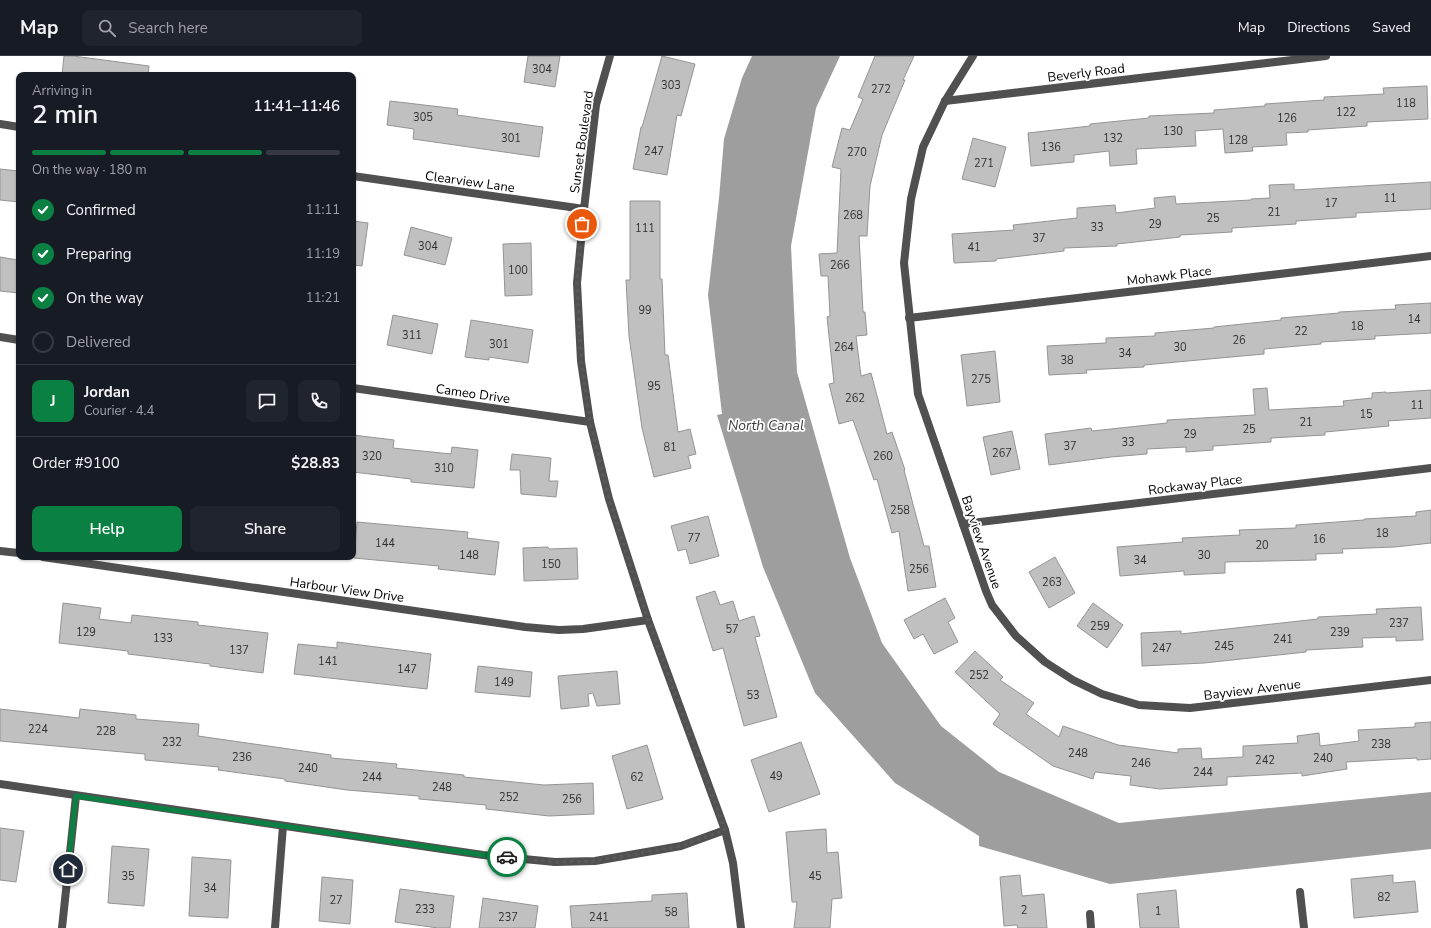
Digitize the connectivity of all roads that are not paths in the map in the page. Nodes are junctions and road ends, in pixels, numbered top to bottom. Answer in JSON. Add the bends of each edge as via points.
{"nodes":[{"id":1,"x":610,"y":56,"type":"edge"},
{"id":2,"x":973,"y":56,"type":"edge"},
{"id":3,"x":1326,"y":56,"type":"edge"},
{"id":4,"x":944,"y":101,"type":"junction"},
{"id":5,"x":0,"y":124,"type":"edge"},
{"id":6,"x":16,"y":127,"type":"edge"},
{"id":7,"x":356,"y":176,"type":"edge"},
{"id":8,"x":584,"y":209,"type":"junction"},
{"id":9,"x":1431,"y":256,"type":"edge"},
{"id":10,"x":909,"y":318,"type":"junction"},
{"id":11,"x":0,"y":337,"type":"edge"},
{"id":12,"x":16,"y":340,"type":"edge"},
{"id":13,"x":356,"y":388,"type":"edge"},
{"id":14,"x":590,"y":422,"type":"junction"},
{"id":15,"x":1431,"y":468,"type":"edge"},
{"id":16,"x":963,"y":524,"type":"junction"},
{"id":17,"x":0,"y":551,"type":"edge"},
{"id":18,"x":16,"y":553,"type":"edge"},
{"id":19,"x":64,"y":560,"type":"edge"},
{"id":20,"x":648,"y":620,"type":"junction"},
{"id":21,"x":1431,"y":680,"type":"edge"},
{"id":22,"x":0,"y":784,"type":"edge"},
{"id":23,"x":76,"y":796,"type":"junction"},
{"id":24,"x":283,"y":826,"type":"junction"},
{"id":25,"x":725,"y":830,"type":"junction"},
{"id":26,"x":1300,"y":892,"type":"dead end"},
{"id":27,"x":1090,"y":914,"type":"dead end"},
{"id":28,"x":62,"y":928,"type":"edge"},
{"id":29,"x":275,"y":928,"type":"edge"},
{"id":30,"x":741,"y":928,"type":"edge"},
{"id":31,"x":1091,"y":928,"type":"edge"},
{"id":32,"x":1304,"y":928,"type":"edge"}],
"edges":[{"from":1,"to":8,"type":"street","name":"Sunset Boulevard","via":[[596,105]]},
{"from":2,"to":4,"type":"street","name":"Bayview Avenue"},
{"from":3,"to":4,"type":"street","name":"Beverly Road"},
{"from":4,"to":10,"type":"street","name":"Bayview Avenue","via":[[923,148],[911,199],[904,263]]},
{"from":5,"to":6,"type":"street"},
{"from":7,"to":8,"type":"street","name":"Clearview Lane"},
{"from":8,"to":14,"type":"street","name":"Sunset Boulevard","via":[[577,283],[581,360]]},
{"from":9,"to":10,"type":"street","name":"Mohawk Place"},
{"from":10,"to":16,"type":"street","name":"Bayview Avenue","via":[[918,394]]},
{"from":11,"to":12,"type":"street"},
{"from":13,"to":14,"type":"street","name":"Cameo Drive"},
{"from":14,"to":20,"type":"street","name":"Sunset Boulevard","via":[[609,499]]},
{"from":15,"to":16,"type":"street","name":"Rockaway Place"},
{"from":16,"to":21,"type":"street","name":"Bayview Avenue","via":[[992,605],[1016,636],[1045,662],[1102,694],[1139,705],[1190,708]]},
{"from":17,"to":18,"type":"street"},
{"from":19,"to":20,"type":"street","name":"Harbour View Drive","via":[[525,627],[582,629]]},
{"from":20,"to":25,"type":"street","name":"Sunset Boulevard"},
{"from":22,"to":23,"type":"street"},
{"from":23,"to":24,"type":"street"},
{"from":23,"to":28,"type":"street"},
{"from":24,"to":25,"type":"street","via":[[484,855],[554,862],[595,861],[681,846]]},
{"from":24,"to":29,"type":"street"},
{"from":25,"to":30,"type":"street","name":"Sunset Boulevard","via":[[733,863]]},
{"from":26,"to":32,"type":"street"},
{"from":27,"to":31,"type":"street"}]}
